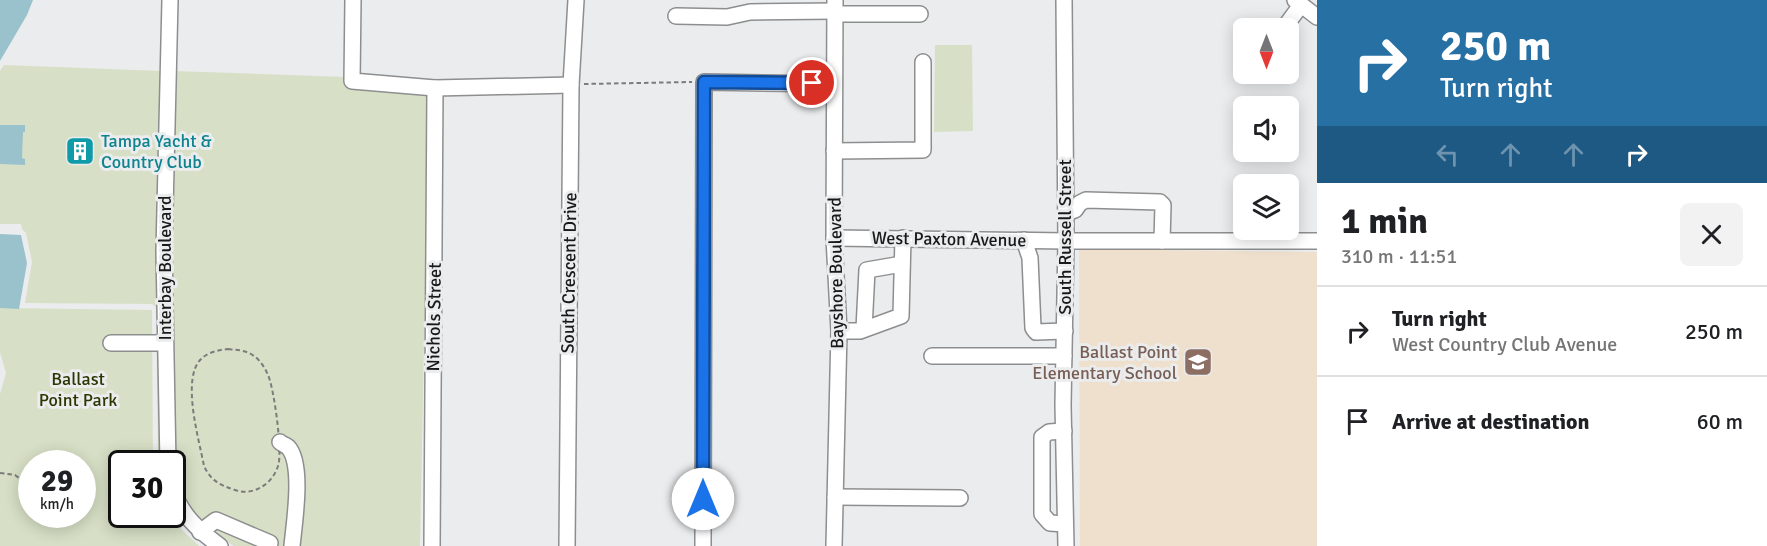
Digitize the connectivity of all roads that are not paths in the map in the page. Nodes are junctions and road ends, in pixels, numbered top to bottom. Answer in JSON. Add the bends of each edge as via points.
{"nodes":[{"id":1,"x":170,"y":0,"type":"edge"},
{"id":2,"x":353,"y":0,"type":"edge"},
{"id":3,"x":576,"y":0,"type":"edge"},
{"id":4,"x":1064,"y":0,"type":"edge"},
{"id":5,"x":1298,"y":2,"type":"edge"},
{"id":6,"x":835,"y":8,"type":"edge"},
{"id":7,"x":920,"y":14,"type":"dead end"},
{"id":8,"x":676,"y":16,"type":"dead end"},
{"id":9,"x":1317,"y":17,"type":"edge"},
{"id":10,"x":1289,"y":18,"type":"edge"},
{"id":11,"x":923,"y":62,"type":"dead end"},
{"id":12,"x":834,"y":84,"type":"junction"},
{"id":13,"x":571,"y":85,"type":"junction"},
{"id":14,"x":435,"y":88,"type":"junction"},
{"id":15,"x":834,"y":151,"type":"junction"},
{"id":16,"x":1066,"y":213,"type":"junction"},
{"id":17,"x":834,"y":238,"type":"junction"},
{"id":18,"x":903,"y":238,"type":"junction"},
{"id":19,"x":1024,"y":240,"type":"junction"},
{"id":20,"x":1066,"y":241,"type":"junction"},
{"id":21,"x":1162,"y":241,"type":"junction"},
{"id":22,"x":1317,"y":241,"type":"edge"},
{"id":23,"x":902,"y":264,"type":"junction"},
{"id":24,"x":864,"y":329,"type":"junction"},
{"id":25,"x":839,"y":331,"type":"junction"},
{"id":26,"x":1065,"y":332,"type":"junction"},
{"id":27,"x":111,"y":343,"type":"dead end"},
{"id":28,"x":165,"y":343,"type":"junction"},
{"id":29,"x":932,"y":356,"type":"dead end"},
{"id":30,"x":1064,"y":356,"type":"junction"},
{"id":31,"x":1064,"y":431,"type":"junction"},
{"id":32,"x":280,"y":442,"type":"road end"},
{"id":33,"x":168,"y":450,"type":"edge"},
{"id":34,"x":835,"y":497,"type":"junction"},
{"id":35,"x":960,"y":498,"type":"dead end"},
{"id":36,"x":186,"y":516,"type":"edge"},
{"id":37,"x":1065,"y":524,"type":"junction"},
{"id":38,"x":200,"y":532,"type":"junction"},
{"id":39,"x":220,"y":546,"type":"edge"},
{"id":40,"x":268,"y":546,"type":"edge"},
{"id":41,"x":292,"y":546,"type":"edge"},
{"id":42,"x":432,"y":546,"type":"edge"},
{"id":43,"x":567,"y":546,"type":"edge"},
{"id":44,"x":703,"y":546,"type":"edge"},
{"id":45,"x":834,"y":546,"type":"edge"},
{"id":46,"x":1066,"y":546,"type":"edge"}],
"edges":[{"from":1,"to":28,"type":"street","name":"Interbay Boulevard"},
{"from":2,"to":14,"type":"street","via":[[352,81]]},
{"from":3,"to":13,"type":"street","name":"South Crescent Drive"},
{"from":4,"to":16,"type":"street","name":"South Russell Street"},
{"from":5,"to":9,"type":"street"},
{"from":5,"to":10,"type":"street"},
{"from":6,"to":7,"type":"street"},
{"from":6,"to":8,"type":"street"},
{"from":6,"to":12,"type":"street","name":"Bayshore Boulevard"},
{"from":11,"to":15,"type":"street","via":[[923,150]]},
{"from":12,"to":15,"type":"street","name":"Bayshore Boulevard"},
{"from":12,"to":44,"type":"street","via":[[704,82]]},
{"from":13,"to":14,"type":"street"},
{"from":13,"to":43,"type":"street","name":"South Crescent Drive"},
{"from":14,"to":42,"type":"street","name":"Nichols Street"},
{"from":15,"to":17,"type":"street","name":"Bayshore Boulevard"},
{"from":16,"to":20,"type":"street","name":"South Russell Street"},
{"from":16,"to":21,"type":"street","via":[[1086,200],[1160,201]]},
{"from":17,"to":18,"type":"street","name":"West Paxton Avenue"},
{"from":17,"to":25,"type":"street","name":"Bayshore Boulevard"},
{"from":18,"to":19,"type":"street","name":"West Paxton Avenue"},
{"from":18,"to":23,"type":"street"},
{"from":19,"to":20,"type":"street","name":"West Paxton Avenue"},
{"from":19,"to":26,"type":"street","via":[[1030,258],[1032,328],[1035,332]]},
{"from":20,"to":21,"type":"street","name":"West Paxton Avenue"},
{"from":20,"to":26,"type":"street","name":"South Russell Street"},
{"from":21,"to":22,"type":"street","name":"West Paxton Avenue"},
{"from":23,"to":24,"type":"street","via":[[901,316]]},
{"from":23,"to":24,"type":"street","via":[[867,270]]},
{"from":24,"to":25,"type":"street"},
{"from":25,"to":34,"type":"street","name":"Bayshore Boulevard"},
{"from":26,"to":30,"type":"street","name":"South Russell Street"},
{"from":27,"to":28,"type":"street"},
{"from":28,"to":33,"type":"street","name":"Interbay Boulevard"},
{"from":29,"to":30,"type":"street"},
{"from":30,"to":31,"type":"street","name":"South Russell Street"},
{"from":31,"to":37,"type":"street","name":"South Russell Street"},
{"from":31,"to":37,"type":"street","via":[[1048,432],[1041,437],[1042,514],[1050,523]]},
{"from":32,"to":41,"type":"street","via":[[292,454],[296,472]]},
{"from":34,"to":35,"type":"street"},
{"from":34,"to":45,"type":"street","name":"Bayshore Boulevard"},
{"from":36,"to":38,"type":"street"},
{"from":37,"to":46,"type":"street","name":"South Russell Street"},
{"from":38,"to":39,"type":"street"},
{"from":38,"to":40,"type":"street","via":[[216,520],[270,543]]}]}
